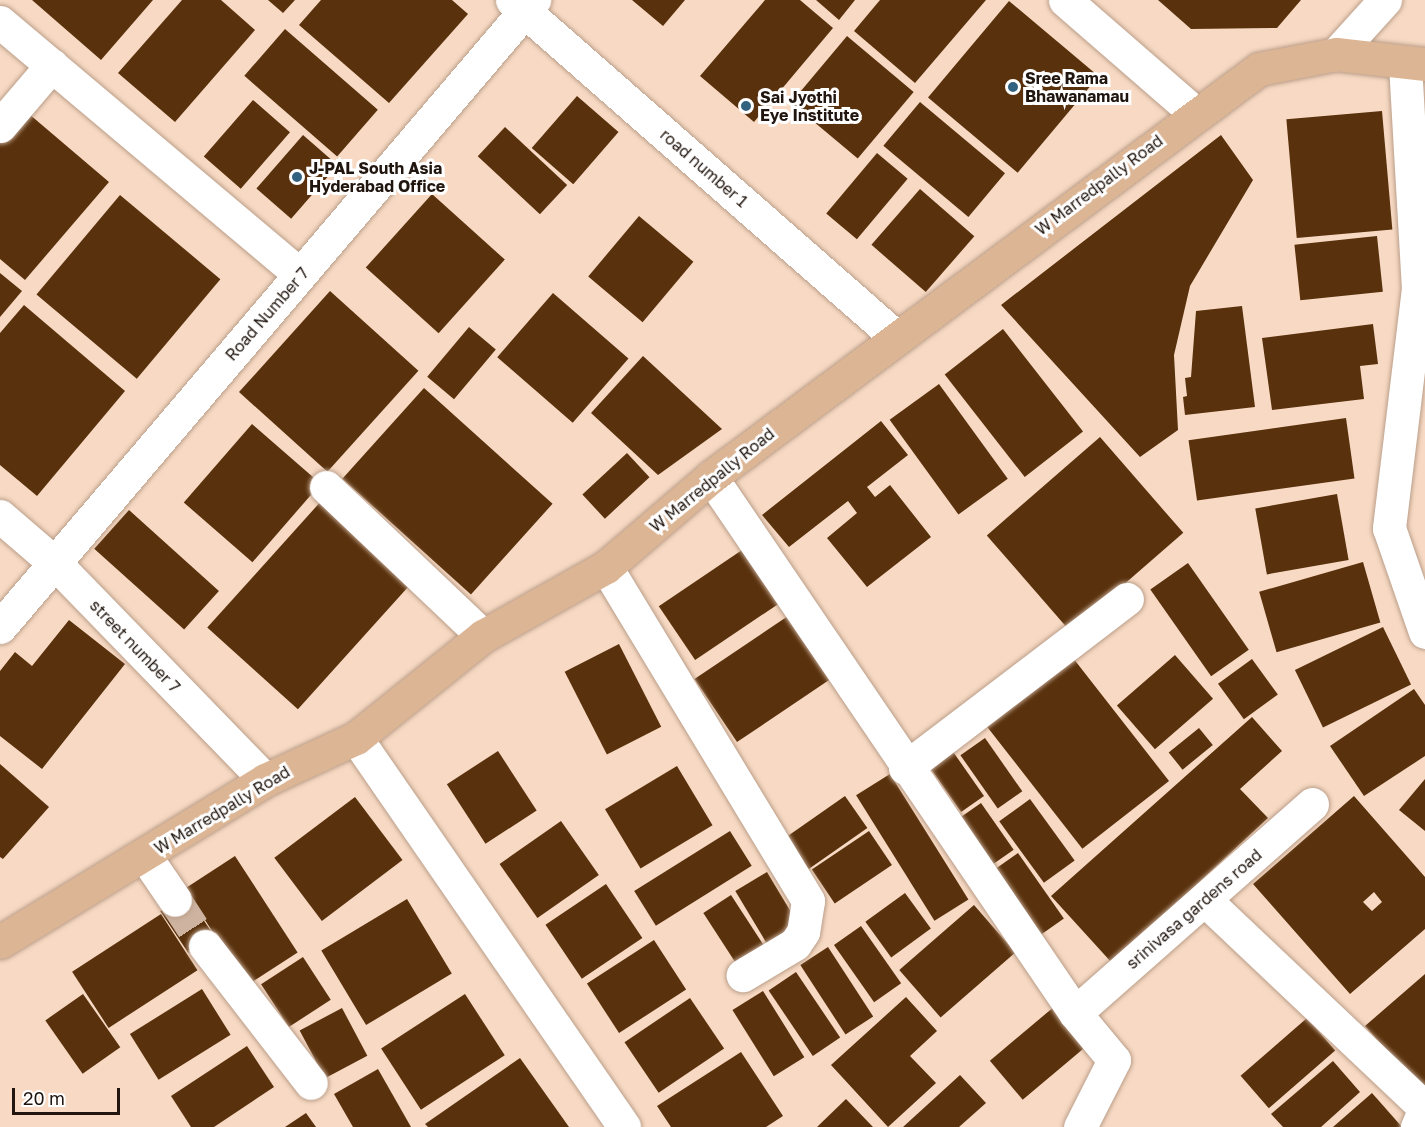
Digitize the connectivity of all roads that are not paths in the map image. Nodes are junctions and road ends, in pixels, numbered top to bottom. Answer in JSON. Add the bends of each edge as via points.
{"nodes":[{"id":1,"x":1065,"y":0,"type":"edge"},
{"id":2,"x":1385,"y":0,"type":"edge"},
{"id":3,"x":523,"y":4,"type":"edge"},
{"id":4,"x":0,"y":22,"type":"edge"},
{"id":5,"x":1336,"y":54,"type":"junction"},
{"id":6,"x":1415,"y":64,"type":"edge"},
{"id":7,"x":52,"y":66,"type":"junction"},
{"id":8,"x":1196,"y":114,"type":"junction"},
{"id":9,"x":0,"y":126,"type":"edge"},
{"id":10,"x":300,"y":275,"type":"junction"},
{"id":11,"x":896,"y":337,"type":"junction"},
{"id":12,"x":711,"y":477,"type":"junction"},
{"id":13,"x":326,"y":487,"type":"dead end"},
{"id":14,"x":0,"y":516,"type":"edge"},
{"id":15,"x":57,"y":565,"type":"junction"},
{"id":16,"x":606,"y":567,"type":"junction"},
{"id":17,"x":1128,"y":599,"type":"dead end"},
{"id":18,"x":0,"y":627,"type":"edge"},
{"id":19,"x":1425,"y":632,"type":"edge"},
{"id":20,"x":483,"y":636,"type":"junction"},
{"id":21,"x":356,"y":738,"type":"junction"},
{"id":22,"x":905,"y":768,"type":"junction"},
{"id":23,"x":266,"y":780,"type":"junction"},
{"id":24,"x":1312,"y":804,"type":"dead end"},
{"id":25,"x":145,"y":856,"type":"junction"},
{"id":26,"x":175,"y":900,"type":"tunnel mouth"},
{"id":27,"x":1205,"y":900,"type":"junction"},
{"id":28,"x":0,"y":942,"type":"edge"},
{"id":29,"x":205,"y":946,"type":"tunnel mouth"},
{"id":30,"x":743,"y":975,"type":"dead end"},
{"id":31,"x":1075,"y":1014,"type":"junction"},
{"id":32,"x":311,"y":1083,"type":"dead end"},
{"id":33,"x":624,"y":1127,"type":"edge"},
{"id":34,"x":1080,"y":1127,"type":"edge"},
{"id":35,"x":1417,"y":1127,"type":"edge"}],
"edges":[{"from":1,"to":8,"type":"street"},
{"from":2,"to":5,"type":"street"},
{"from":3,"to":10,"type":"street","name":"Road Number 7"},
{"from":3,"to":11,"type":"street","name":"road number 1"},
{"from":4,"to":7,"type":"street"},
{"from":5,"to":6,"type":"main road","name":"W Marredpally Road"},
{"from":5,"to":8,"type":"main road","name":"W Marredpally Road","via":[[1259,69]]},
{"from":6,"to":19,"type":"street","via":[[1418,288],[1389,528]]},
{"from":7,"to":9,"type":"street"},
{"from":7,"to":10,"type":"street"},
{"from":8,"to":11,"type":"main road","name":"W Marredpally Road"},
{"from":10,"to":15,"type":"street","name":"Road Number 7"},
{"from":11,"to":12,"type":"main road","name":"W Marredpally Road"},
{"from":12,"to":16,"type":"main road","name":"W Marredpally Road"},
{"from":12,"to":22,"type":"street"},
{"from":13,"to":20,"type":"street"},
{"from":14,"to":15,"type":"street","name":"street number 7"},
{"from":15,"to":18,"type":"street","name":"Road Number 7"},
{"from":15,"to":23,"type":"street","name":"street number 7"},
{"from":16,"to":20,"type":"main road","name":"W Marredpally Road"},
{"from":16,"to":30,"type":"street","via":[[808,901],[803,932],[795,944]]},
{"from":17,"to":22,"type":"street"},
{"from":20,"to":21,"type":"main road","name":"W Marredpally Road"},
{"from":21,"to":23,"type":"main road","name":"W Marredpally Road"},
{"from":21,"to":33,"type":"street"},
{"from":22,"to":31,"type":"street"},
{"from":23,"to":25,"type":"main road","name":"W Marredpally Road"},
{"from":24,"to":27,"type":"street","name":"srinivasa gardens road"},
{"from":25,"to":26,"type":"street"},
{"from":25,"to":28,"type":"main road","name":"W Marredpally Road"},
{"from":27,"to":31,"type":"street","name":"srinivasa gardens road"},
{"from":27,"to":35,"type":"street","via":[[1425,1108]]},
{"from":29,"to":32,"type":"street"},
{"from":31,"to":34,"type":"street","via":[[1114,1060]]}]}
